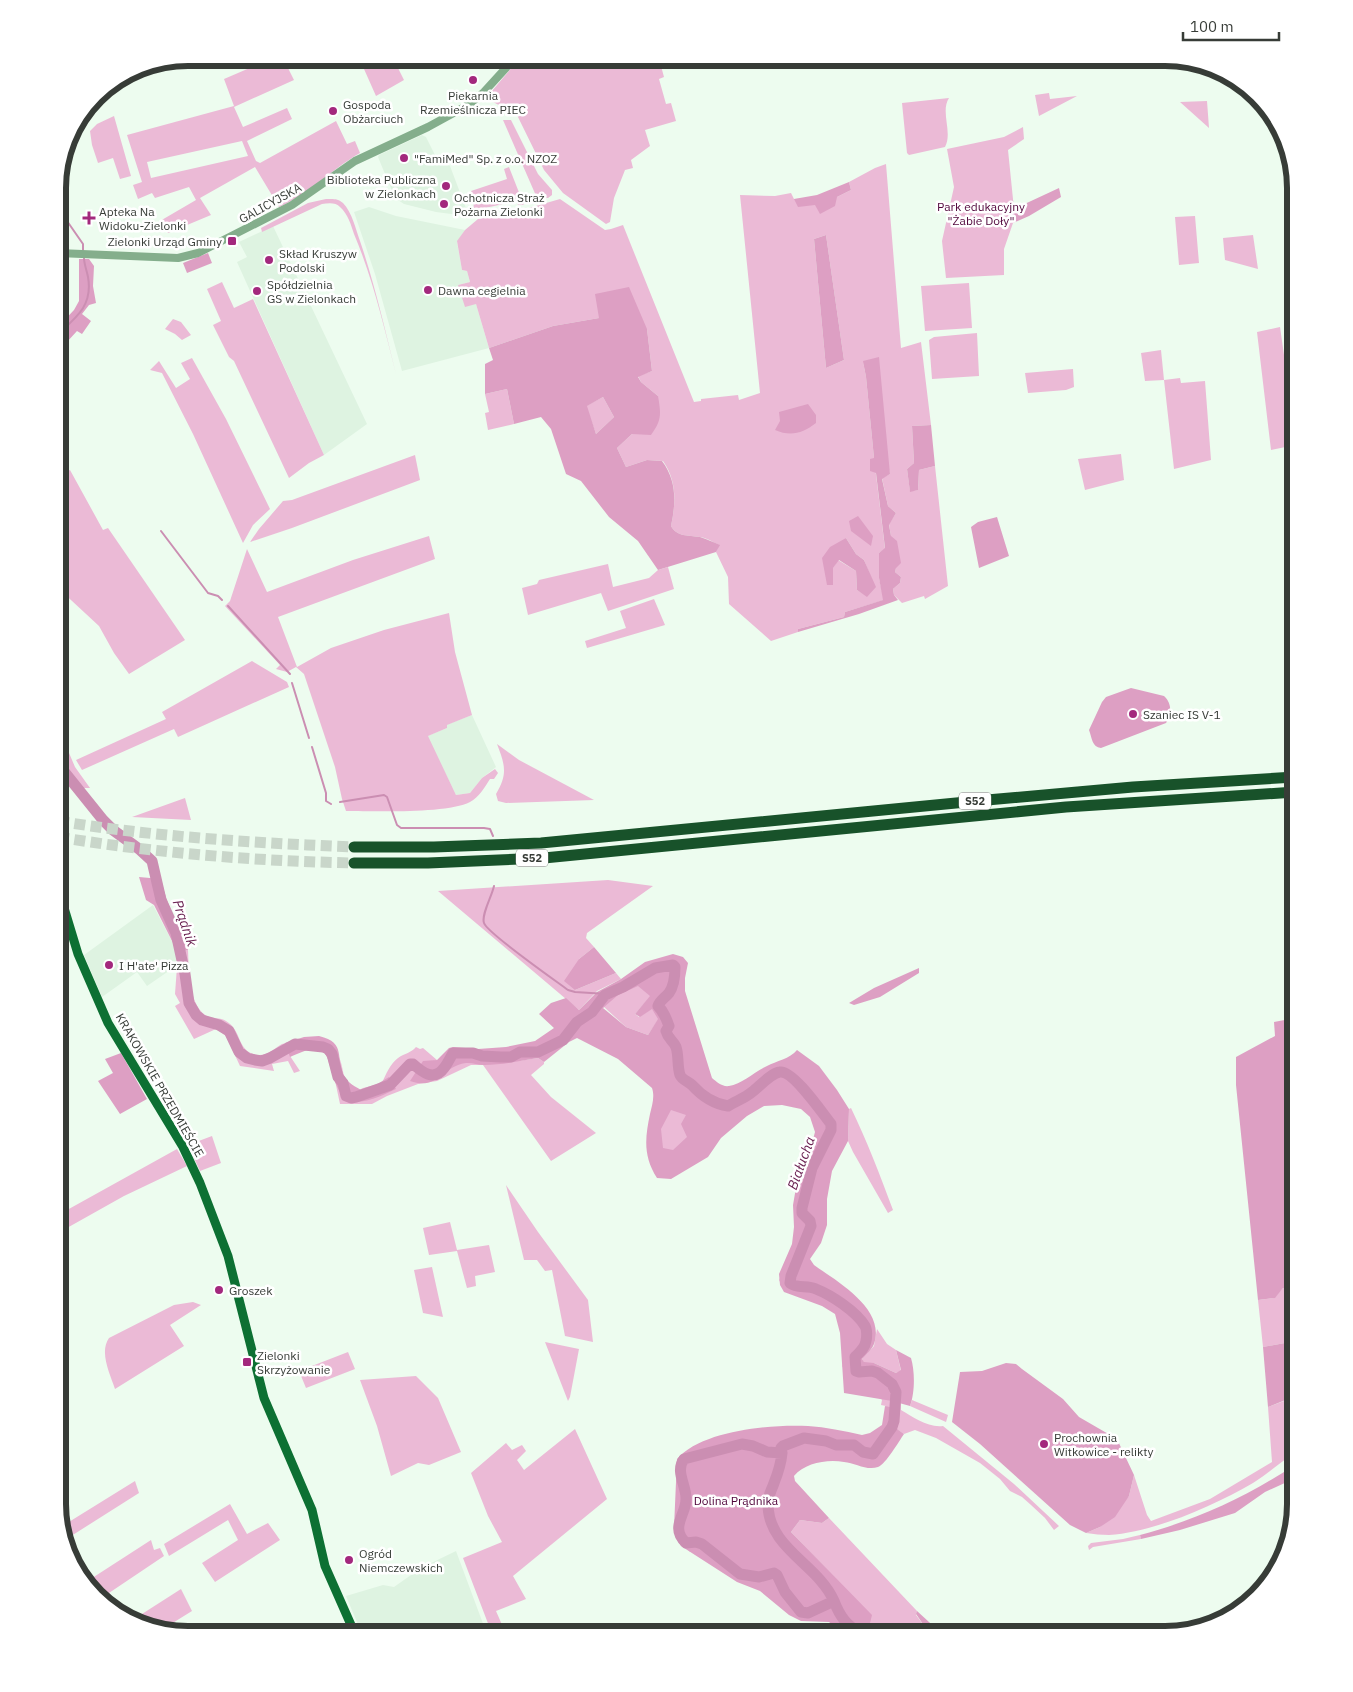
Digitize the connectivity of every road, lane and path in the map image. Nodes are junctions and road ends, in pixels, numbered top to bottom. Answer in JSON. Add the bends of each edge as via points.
{"nodes":[{"id":1,"x":507,"y":67,"type":"edge"},
{"id":2,"x":67,"y":254,"type":"edge"},
{"id":3,"x":1287,"y":778,"type":"edge"},
{"id":4,"x":1287,"y":793,"type":"edge"},
{"id":5,"x":354,"y":847,"type":"tunnel mouth"},
{"id":6,"x":354,"y":863,"type":"tunnel mouth"},
{"id":7,"x":66,"y":916,"type":"edge"},
{"id":8,"x":351,"y":1626,"type":"edge"}],
"edges":[{"from":1,"to":2,"type":"street","name":"GALICYJSKA","via":[[470,104],[365,156],[292,205],[198,253],[178,258]]},
{"from":3,"to":5,"type":"highway","number":"S52","via":[[1133,787],[541,843]]},
{"from":4,"to":6,"type":"highway","number":"S52","via":[[1066,807],[544,858]]},
{"from":7,"to":8,"type":"main road","name":"KRAKOWSKIE PRZEDMIEŚCIE","via":[[78,954],[108,1023],[183,1148],[203,1192],[228,1256],[264,1398],[312,1510],[325,1566]]}]}
